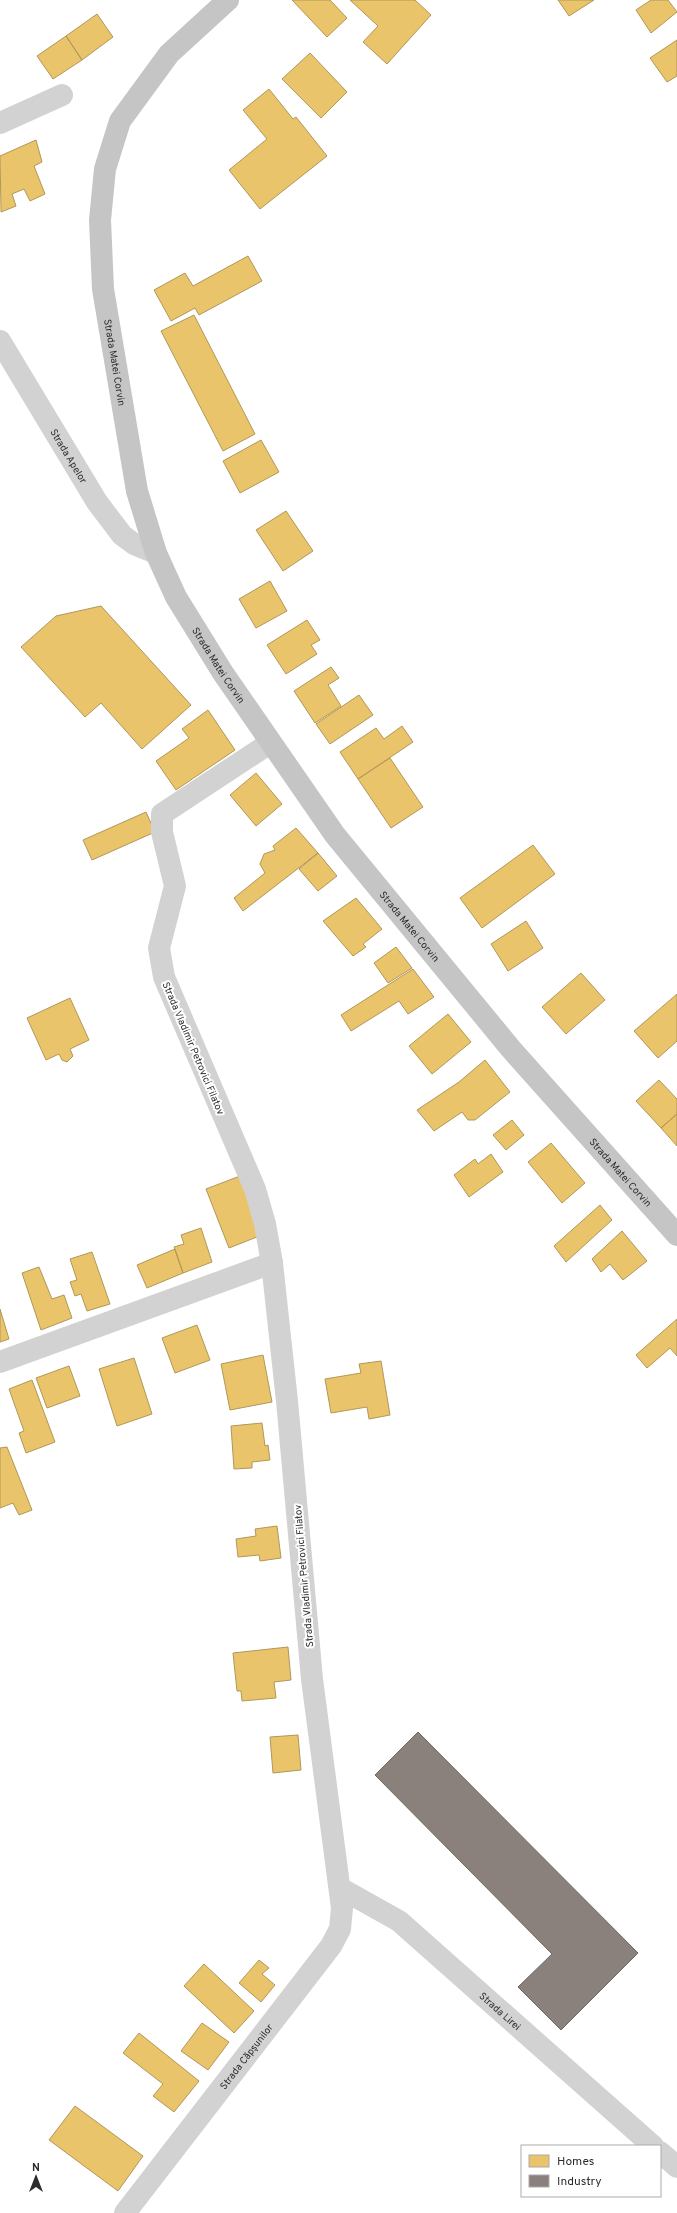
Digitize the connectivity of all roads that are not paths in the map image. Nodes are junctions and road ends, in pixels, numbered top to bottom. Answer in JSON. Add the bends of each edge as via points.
{"nodes":[{"id":1,"x":228,"y":0,"type":"edge"},
{"id":2,"x":62,"y":95,"type":"dead end"},
{"id":3,"x":0,"y":123,"type":"edge"},
{"id":4,"x":0,"y":341,"type":"edge"},
{"id":5,"x":156,"y":553,"type":"junction"},
{"id":6,"x":270,"y":743,"type":"junction"},
{"id":7,"x":677,"y":1235,"type":"edge"},
{"id":8,"x":272,"y":1263,"type":"junction"},
{"id":9,"x":0,"y":1362,"type":"edge"},
{"id":10,"x":340,"y":1888,"type":"junction"},
{"id":11,"x":652,"y":2145,"type":"edge"},
{"id":12,"x":661,"y":2153,"type":"edge"},
{"id":13,"x":677,"y":2168,"type":"edge"},
{"id":14,"x":124,"y":2213,"type":"edge"}],
"edges":[{"from":1,"to":5,"type":"main road","name":"Strada Matei Corvin","via":[[169,54],[120,121],[105,169],[100,220],[103,289],[137,491]]},
{"from":2,"to":3,"type":"street"},
{"from":4,"to":5,"type":"street","name":"Strada Apelor","via":[[97,502],[122,535],[134,544]]},
{"from":5,"to":6,"type":"main road","name":"Strada Matei Corvin","via":[[176,596]]},
{"from":6,"to":7,"type":"main road","name":"Strada Matei Corvin","via":[[336,835],[511,1049]]},
{"from":6,"to":8,"type":"street","name":"Strada Vladimir Petrovici Filatov","via":[[162,814],[162,832],[175,886],[159,948],[164,977],[255,1189]]},
{"from":8,"to":9,"type":"street"},
{"from":8,"to":10,"type":"street","name":"Strada Vladimir Petrovici Filatov","via":[[312,1680]]},
{"from":10,"to":11,"type":"street","name":"Strada Lirei","via":[[399,1921]]},
{"from":10,"to":14,"type":"street","name":"Strada Căpșunilor","via":[[340,1929],[331,1946]]},
{"from":12,"to":13,"type":"street"}]}
